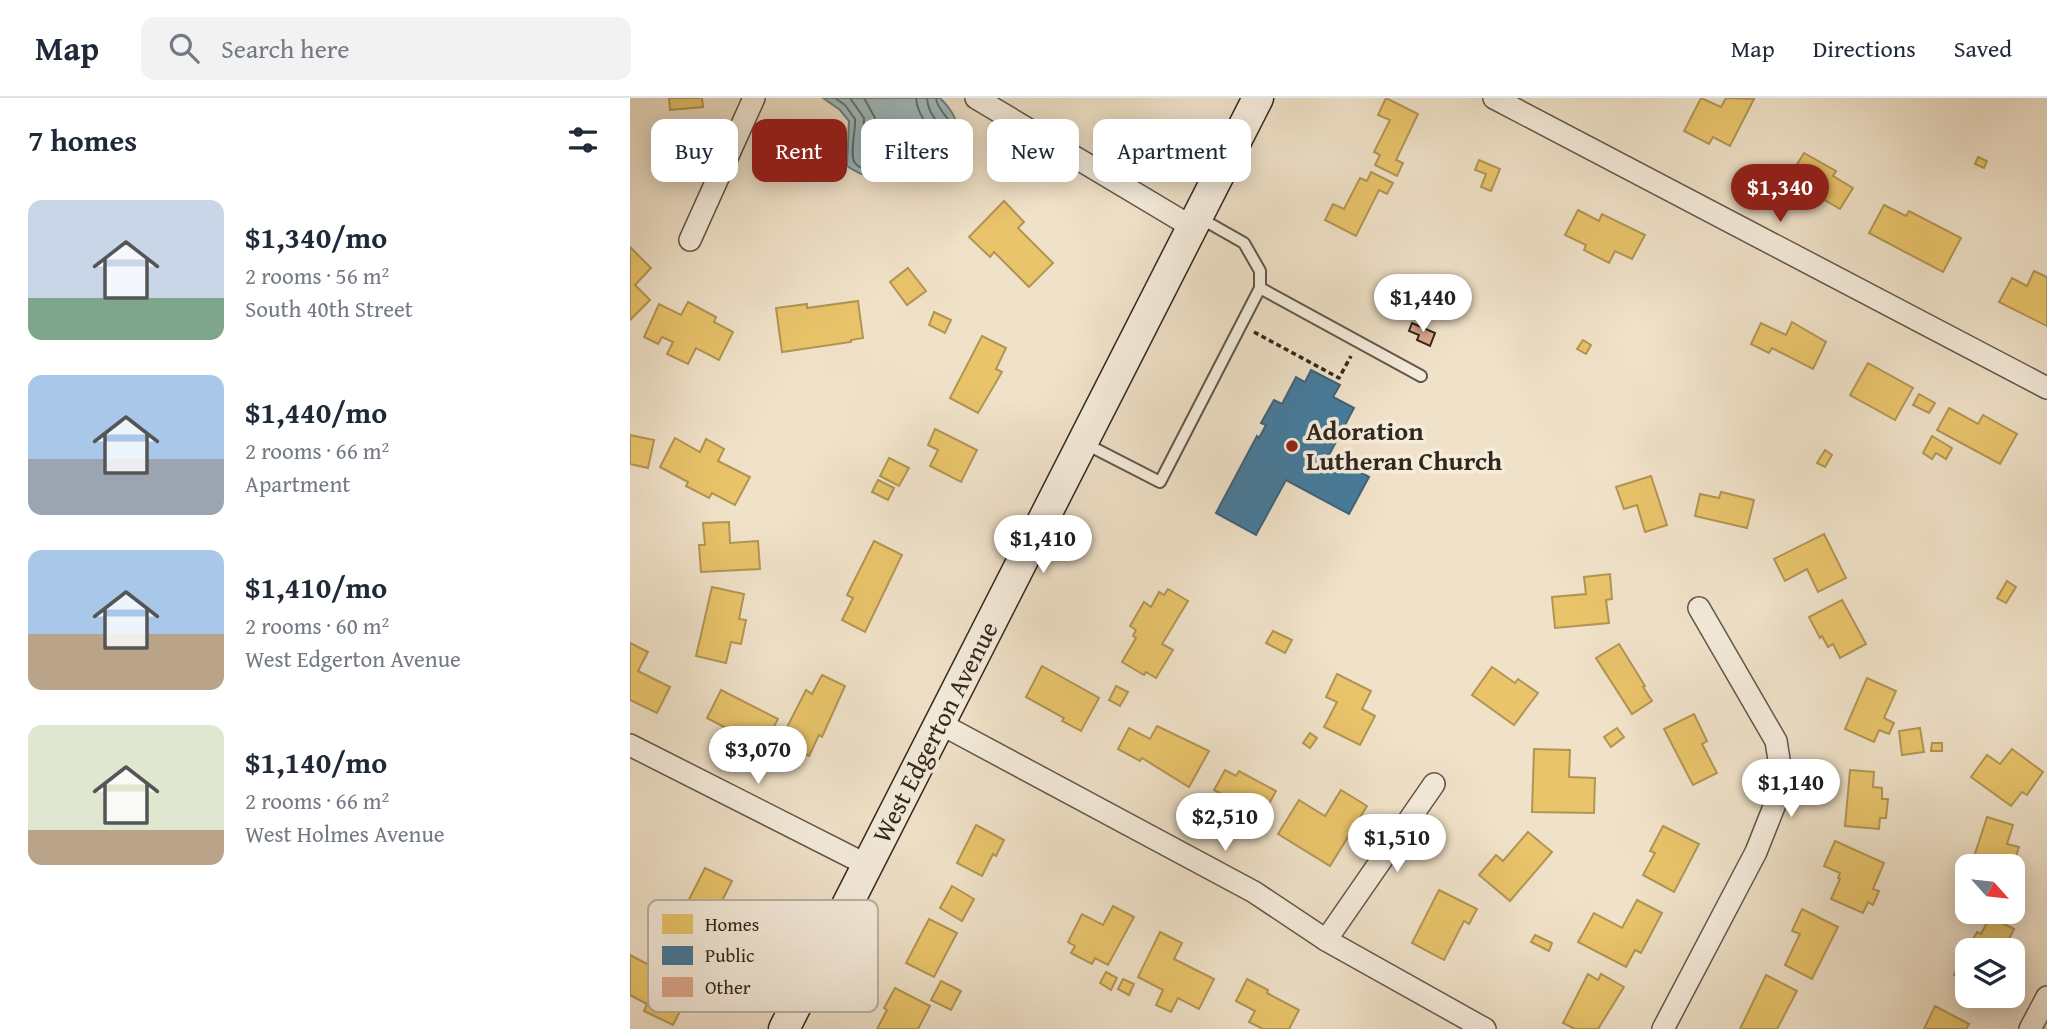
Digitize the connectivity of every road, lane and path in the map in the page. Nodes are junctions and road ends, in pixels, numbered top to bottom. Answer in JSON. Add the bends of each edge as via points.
{"nodes":[{"id":1,"x":754,"y":98,"type":"edge"},
{"id":2,"x":976,"y":98,"type":"edge"},
{"id":3,"x":1258,"y":98,"type":"edge"},
{"id":4,"x":1494,"y":98,"type":"edge"},
{"id":5,"x":1195,"y":222,"type":"junction"},
{"id":6,"x":690,"y":240,"type":"dead end"},
{"id":7,"x":1260,"y":288,"type":"junction"},
{"id":8,"x":1241,"y":326,"type":"junction"},
{"id":9,"x":1359,"y":342,"type":"junction"},
{"id":10,"x":1421,"y":376,"type":"dead end"},
{"id":11,"x":2047,"y":388,"type":"edge"},
{"id":12,"x":1082,"y":443,"type":"junction"},
{"id":13,"x":1699,"y":608,"type":"dead end"},
{"id":14,"x":939,"y":723,"type":"junction"},
{"id":15,"x":630,"y":745,"type":"edge"},
{"id":16,"x":1434,"y":784,"type":"dead end"},
{"id":17,"x":867,"y":865,"type":"junction"},
{"id":18,"x":849,"y":900,"type":"edge"},
{"id":19,"x":1326,"y":940,"type":"junction"},
{"id":20,"x":2047,"y":997,"type":"edge"},
{"id":21,"x":792,"y":1012,"type":"edge"},
{"id":22,"x":783,"y":1029,"type":"edge"},
{"id":23,"x":1485,"y":1029,"type":"edge"},
{"id":24,"x":1663,"y":1029,"type":"edge"},
{"id":25,"x":2030,"y":1029,"type":"edge"}],
"edges":[{"from":1,"to":6,"type":"street"},
{"from":2,"to":5,"type":"street"},
{"from":3,"to":5,"type":"street","name":"West Edgerton Avenue"},
{"from":4,"to":11,"type":"street"},
{"from":5,"to":7,"type":"lane","via":[[1244,243],[1260,271]]},
{"from":5,"to":12,"type":"street","name":"West Edgerton Avenue"},
{"from":7,"to":8,"type":"lane"},
{"from":7,"to":9,"type":"lane"},
{"from":8,"to":9,"type":"path","via":[[1339,378]]},
{"from":8,"to":12,"type":"lane","via":[[1160,482]]},
{"from":9,"to":10,"type":"lane"},
{"from":12,"to":14,"type":"street","name":"West Edgerton Avenue"},
{"from":13,"to":24,"type":"street","via":[[1776,741],[1783,784],[1756,852]]},
{"from":14,"to":17,"type":"street","name":"West Edgerton Avenue"},
{"from":14,"to":19,"type":"street","via":[[1254,892]]},
{"from":15,"to":17,"type":"street"},
{"from":16,"to":19,"type":"street"},
{"from":17,"to":18,"type":"street","name":"West Edgerton Avenue"},
{"from":19,"to":23,"type":"street"},
{"from":20,"to":25,"type":"street"},
{"from":21,"to":22,"type":"street","name":"West Edgerton Avenue"}]}
